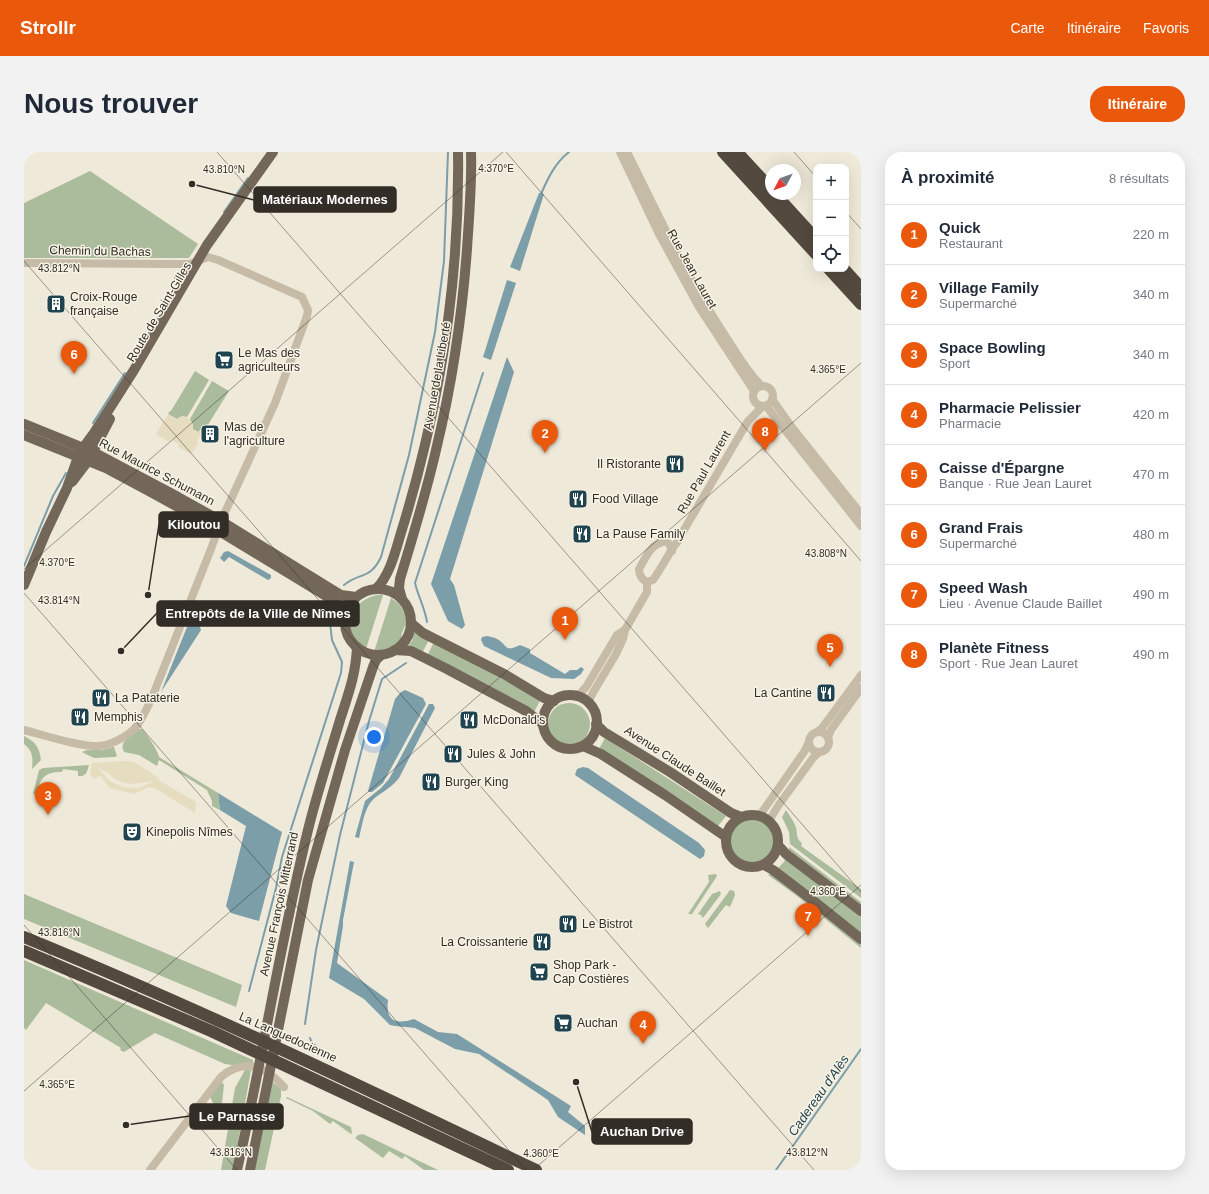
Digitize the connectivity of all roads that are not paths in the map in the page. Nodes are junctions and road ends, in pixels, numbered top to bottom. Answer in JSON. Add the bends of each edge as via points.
{"nodes":[{"id":1,"x":273,"y":152,"type":"edge"},
{"id":2,"x":279,"y":152,"type":"edge"},
{"id":3,"x":458,"y":152,"type":"edge"},
{"id":4,"x":471,"y":152,"type":"edge"},
{"id":5,"x":620,"y":152,"type":"edge"},
{"id":6,"x":627,"y":152,"type":"edge"},
{"id":7,"x":723,"y":152,"type":"edge"},
{"id":8,"x":737,"y":152,"type":"edge"},
{"id":9,"x":765,"y":182,"type":"edge"},
{"id":10,"x":780,"y":200,"type":"edge"},
{"id":11,"x":813,"y":236,"type":"edge"},
{"id":12,"x":813,"y":251,"type":"edge"},
{"id":13,"x":203,"y":258,"type":"junction"},
{"id":14,"x":24,"y":263,"type":"edge"},
{"id":15,"x":176,"y":264,"type":"junction"},
{"id":16,"x":832,"y":272,"type":"edge"},
{"id":17,"x":847,"y":272,"type":"edge"},
{"id":18,"x":186,"y":281,"type":"junction"},
{"id":19,"x":861,"y":288,"type":"edge"},
{"id":20,"x":861,"y":304,"type":"edge"},
{"id":21,"x":762,"y":386,"type":"junction"},
{"id":22,"x":754,"y":391,"type":"junction"},
{"id":23,"x":772,"y":400,"type":"junction"},
{"id":24,"x":755,"y":401,"type":"junction"},
{"id":25,"x":764,"y":406,"type":"junction"},
{"id":26,"x":748,"y":421,"type":"junction"},
{"id":27,"x":24,"y":424,"type":"edge"},
{"id":28,"x":24,"y":435,"type":"edge"},
{"id":29,"x":80,"y":452,"type":"junction"},
{"id":30,"x":90,"y":456,"type":"junction"},
{"id":31,"x":67,"y":488,"type":"junction"},
{"id":32,"x":861,"y":514,"type":"edge"},
{"id":33,"x":219,"y":525,"type":"junction"},
{"id":34,"x":861,"y":526,"type":"edge"},
{"id":35,"x":681,"y":535,"type":"junction"},
{"id":36,"x":666,"y":541,"type":"junction"},
{"id":37,"x":672,"y":551,"type":"junction"},
{"id":38,"x":647,"y":582,"type":"junction"},
{"id":39,"x":24,"y":585,"type":"edge"},
{"id":40,"x":376,"y":589,"type":"junction"},
{"id":41,"x":356,"y":597,"type":"junction"},
{"id":42,"x":402,"y":599,"type":"junction"},
{"id":43,"x":345,"y":616,"type":"junction"},
{"id":44,"x":411,"y":624,"type":"junction"},
{"id":45,"x":625,"y":630,"type":"junction"},
{"id":46,"x":357,"y":647,"type":"junction"},
{"id":47,"x":395,"y":650,"type":"junction"},
{"id":48,"x":382,"y":655,"type":"junction"},
{"id":49,"x":861,"y":675,"type":"edge"},
{"id":50,"x":861,"y":688,"type":"edge"},
{"id":51,"x":577,"y":697,"type":"junction"},
{"id":52,"x":554,"y":701,"type":"junction"},
{"id":53,"x":589,"y":704,"type":"junction"},
{"id":54,"x":543,"y":724,"type":"junction"},
{"id":55,"x":596,"y":724,"type":"junction"},
{"id":56,"x":24,"y":730,"type":"edge"},
{"id":57,"x":817,"y":732,"type":"junction"},
{"id":58,"x":828,"y":737,"type":"junction"},
{"id":59,"x":809,"y":742,"type":"junction"},
{"id":60,"x":582,"y":746,"type":"junction"},
{"id":61,"x":819,"y":752,"type":"junction"},
{"id":62,"x":760,"y":816,"type":"junction"},
{"id":63,"x":742,"y":817,"type":"junction"},
{"id":64,"x":770,"y":821,"type":"junction"},
{"id":65,"x":726,"y":837,"type":"junction"},
{"id":66,"x":778,"y":845,"type":"junction"},
{"id":67,"x":764,"y":865,"type":"junction"},
{"id":68,"x":861,"y":911,"type":"edge"},
{"id":69,"x":24,"y":937,"type":"edge"},
{"id":70,"x":861,"y":939,"type":"edge"},
{"id":71,"x":24,"y":951,"type":"edge"},
{"id":72,"x":284,"y":1087,"type":"dead end"},
{"id":73,"x":150,"y":1170,"type":"edge"},
{"id":74,"x":237,"y":1170,"type":"edge"},
{"id":75,"x":250,"y":1170,"type":"edge"},
{"id":76,"x":508,"y":1170,"type":"edge"},
{"id":77,"x":536,"y":1170,"type":"edge"}],
"edges":[{"from":1,"to":13,"type":"main road","name":"Route de Saint-Gilles","via":[[225,219]]},
{"from":2,"to":13,"type":"main road","name":"Route de Saint-Gilles"},
{"from":3,"to":40,"type":"main road","name":"Avenue de la Liberté","via":[[453,270],[436,392],[411,500],[390,566]]},
{"from":4,"to":42,"type":"main road","name":"Avenue de la Liberté","via":[[464,295],[457,341],[437,450],[400,579]]},
{"from":5,"to":22,"type":"street","name":"Rue Jean Lauret","via":[[659,234],[699,307]]},
{"from":6,"to":21,"type":"street","name":"Rue Jean Lauret","via":[[675,252],[738,355]]},
{"from":7,"to":12,"type":"highway"},
{"from":8,"to":9,"type":"highway"},
{"from":10,"to":11,"type":"highway"},
{"from":13,"to":15,"type":"street","name":"Chemin du Bachas","via":[[190,264]]},
{"from":13,"to":18,"type":"main road","name":"Route de Saint-Gilles"},
{"from":13,"to":30,"type":"main road","name":"Route de Saint-Gilles"},
{"from":13,"to":33,"type":"street","via":[[218,260],[302,297],[308,310],[275,403]]},
{"from":14,"to":15,"type":"street","name":"Chemin du Bachas"},
{"from":15,"to":18,"type":"street","via":[[184,270]]},
{"from":16,"to":20,"type":"highway"},
{"from":17,"to":19,"type":"highway"},
{"from":18,"to":29,"type":"main road","name":"Route de Saint-Gilles","via":[[124,386]]},
{"from":21,"to":22,"type":"street"},
{"from":21,"to":23,"type":"street","via":[[771,390]]},
{"from":22,"to":24,"type":"street"},
{"from":23,"to":25,"type":"street"},
{"from":23,"to":32,"type":"street"},
{"from":24,"to":25,"type":"street","via":[[758,405]]},
{"from":24,"to":26,"type":"street","name":"Rue Paul Laurent"},
{"from":25,"to":26,"type":"street","name":"Rue Paul Laurent"},
{"from":25,"to":34,"type":"street"},
{"from":26,"to":35,"type":"street","name":"Rue Paul Laurent"},
{"from":27,"to":29,"type":"main road","name":"Rue Maurice Schumann"},
{"from":28,"to":29,"type":"main road","name":"Rue Maurice Schumann"},
{"from":29,"to":30,"type":"main road","name":"Rue Maurice Schumann"},
{"from":29,"to":31,"type":"main road","name":"Route de Saint-Gilles"},
{"from":30,"to":31,"type":"main road","name":"Route de Saint-Gilles"},
{"from":30,"to":33,"type":"main road","name":"Rue Maurice Schumann","via":[[178,497]]},
{"from":31,"to":39,"type":"main road","name":"Route de Saint-Gilles"},
{"from":33,"to":41,"type":"main road","name":"Rue Maurice Schumann","via":[[341,595]]},
{"from":33,"to":43,"type":"main road","name":"Rue Maurice Schumann","via":[[331,599],[342,608]]},
{"from":33,"to":56,"type":"street","via":[[151,700],[134,728],[119,740],[99,746],[80,744]]},
{"from":35,"to":36,"type":"street"},
{"from":35,"to":37,"type":"street","name":"Rue Paul Laurent"},
{"from":36,"to":37,"type":"street"},
{"from":36,"to":38,"type":"street","via":[[652,546],[639,569],[640,577]]},
{"from":37,"to":38,"type":"street","name":"Rue Paul Laurent","via":[[653,580]]},
{"from":38,"to":45,"type":"street","via":[[647,592]]},
{"from":40,"to":41,"type":"main road"},
{"from":40,"to":42,"type":"main road","via":[[390,591]]},
{"from":41,"to":43,"type":"main road"},
{"from":42,"to":44,"type":"main road","via":[[408,608]]},
{"from":43,"to":46,"type":"main road","via":[[346,630]]},
{"from":44,"to":47,"type":"main road","via":[[408,637]]},
{"from":44,"to":52,"type":"main road","via":[[423,633]]},
{"from":45,"to":51,"type":"street","via":[[617,635],[586,687]]},
{"from":45,"to":53,"type":"street","via":[[616,654]]},
{"from":46,"to":48,"type":"main road","via":[[367,653]]},
{"from":46,"to":74,"type":"main road","name":"Avenue François Mitterrand","via":[[351,688],[319,792],[286,924]]},
{"from":47,"to":48,"type":"main road"},
{"from":47,"to":54,"type":"main road","via":[[411,651],[526,710]]},
{"from":48,"to":75,"type":"main road","name":"Avenue François Mitterrand","via":[[373,667],[345,750],[308,880]]},
{"from":49,"to":57,"type":"street"},
{"from":50,"to":58,"type":"street"},
{"from":51,"to":52,"type":"main road","via":[[563,697]]},
{"from":51,"to":53,"type":"main road"},
{"from":52,"to":54,"type":"main road","via":[[547,709]]},
{"from":53,"to":55,"type":"main road","via":[[595,714]]},
{"from":54,"to":60,"type":"main road","via":[[547,736],[557,746],[567,749]]},
{"from":55,"to":60,"type":"main road","via":[[592,737]]},
{"from":55,"to":63,"type":"main road","name":"Avenue Claude Baillet","via":[[604,732],[731,813]]},
{"from":57,"to":58,"type":"street"},
{"from":57,"to":59,"type":"street","via":[[811,736]]},
{"from":58,"to":61,"type":"street","via":[[827,747]]},
{"from":59,"to":61,"type":"street","via":[[811,748]]},
{"from":59,"to":62,"type":"street"},
{"from":60,"to":65,"type":"main road","via":[[601,754]]},
{"from":61,"to":64,"type":"street","via":[[778,806]]},
{"from":62,"to":63,"type":"main road","via":[[754,814]]},
{"from":62,"to":64,"type":"main road"},
{"from":63,"to":65,"type":"main road","via":[[731,825]]},
{"from":64,"to":66,"type":"main road","via":[[777,832]]},
{"from":65,"to":67,"type":"main road","via":[[727,849],[735,862],[748,867]]},
{"from":66,"to":67,"type":"main road","via":[[772,860]]},
{"from":66,"to":68,"type":"main road","via":[[786,854]]},
{"from":67,"to":70,"type":"main road"},
{"from":69,"to":77,"type":"highway","name":"La Languedocienne","via":[[348,1080]]},
{"from":71,"to":76,"type":"highway","via":[[211,1031]]},
{"from":72,"to":73,"type":"street","via":[[274,1077],[257,1067],[247,1065],[227,1072]]}]}
